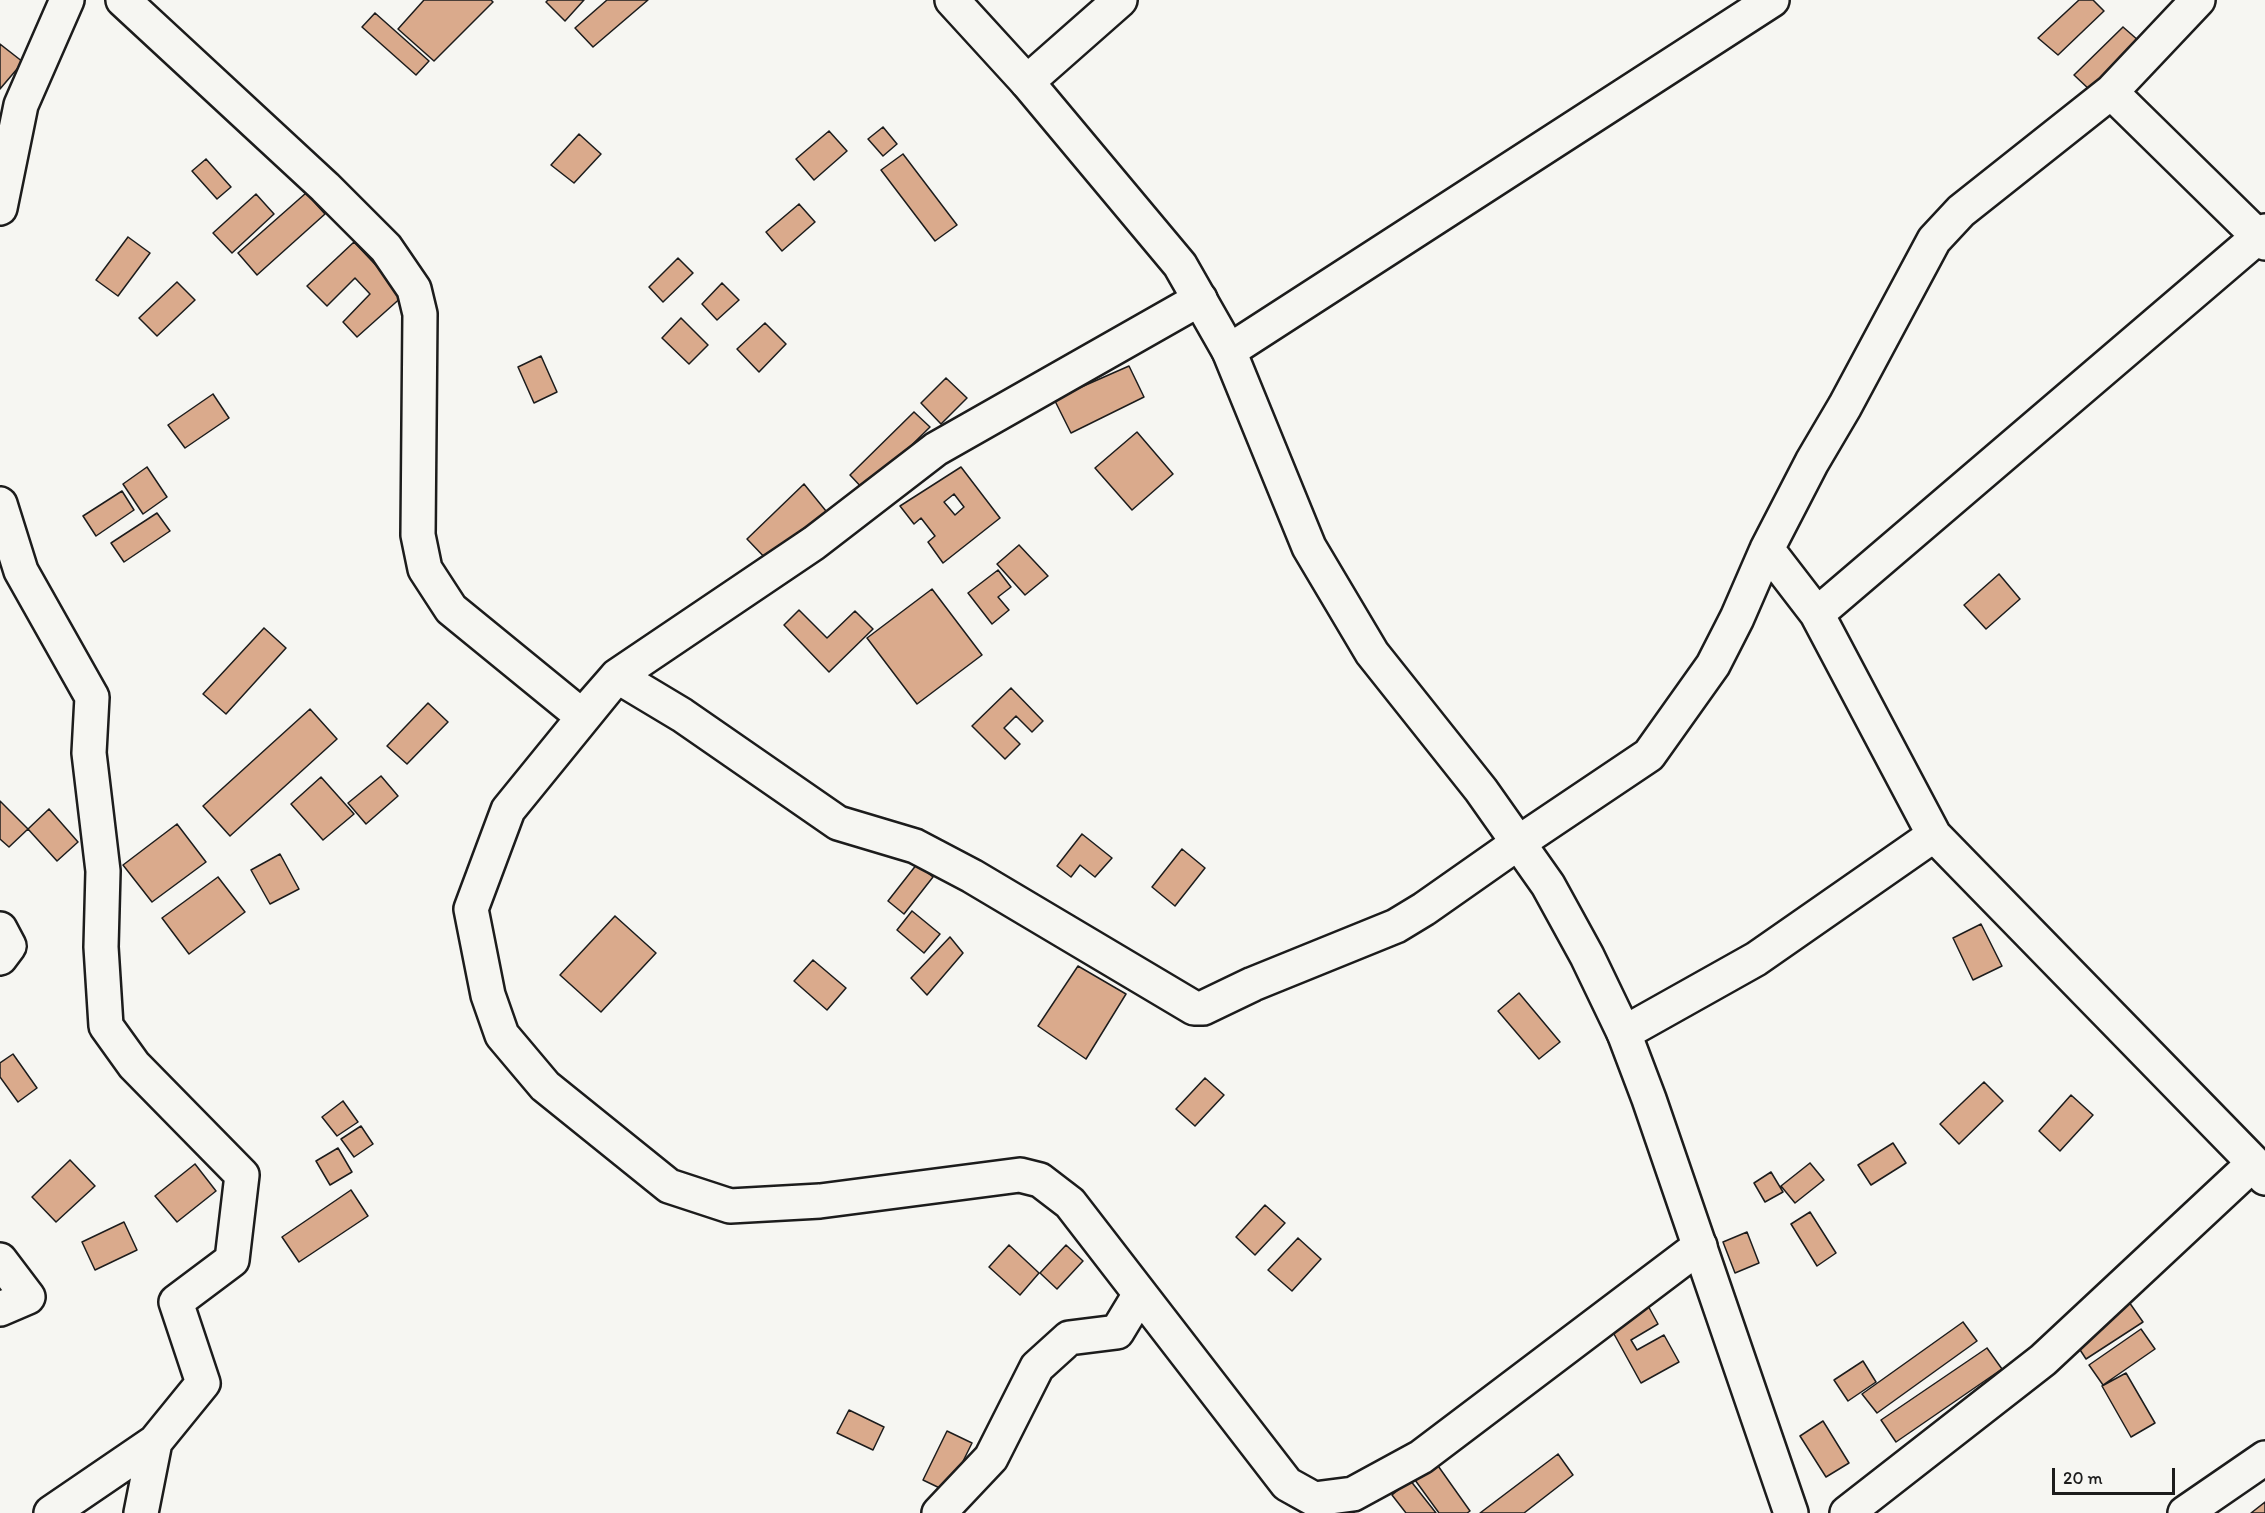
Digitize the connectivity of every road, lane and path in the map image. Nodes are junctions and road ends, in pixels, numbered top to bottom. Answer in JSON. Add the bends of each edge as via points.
{"nodes":[{"id":1,"x":67,"y":0,"type":"edge"},
{"id":2,"x":123,"y":0,"type":"edge"},
{"id":3,"x":952,"y":0,"type":"edge"},
{"id":4,"x":1120,"y":0,"type":"edge"},
{"id":5,"x":1772,"y":0,"type":"edge"},
{"id":6,"x":2198,"y":0,"type":"edge"},
{"id":7,"x":1027,"y":82,"type":"junction"},
{"id":8,"x":2111,"y":92,"type":"junction"},
{"id":9,"x":0,"y":208,"type":"edge"},
{"id":10,"x":2263,"y":237,"type":"edge"},
{"id":11,"x":1200,"y":299,"type":"junction"},
{"id":12,"x":1229,"y":351,"type":"junction"},
{"id":13,"x":0,"y":504,"type":"edge"},
{"id":14,"x":1767,"y":549,"type":"junction"},
{"id":15,"x":1817,"y":614,"type":"junction"},
{"id":16,"x":617,"y":676,"type":"junction"},
{"id":17,"x":1934,"y":835,"type":"junction"},
{"id":18,"x":1518,"y":843,"type":"junction"},
{"id":19,"x":0,"y":929,"type":"edge"},
{"id":20,"x":0,"y":958,"type":"edge"},
{"id":21,"x":1624,"y":1034,"type":"junction"},
{"id":22,"x":2259,"y":1171,"type":"edge"},
{"id":23,"x":1700,"y":1246,"type":"junction"},
{"id":24,"x":0,"y":1260,"type":"edge"},
{"id":25,"x":1140,"y":1294,"type":"junction"},
{"id":26,"x":0,"y":1308,"type":"edge"},
{"id":27,"x":155,"y":1442,"type":"junction"},
{"id":28,"x":2265,"y":1458,"type":"edge"},
{"id":29,"x":51,"y":1513,"type":"edge"},
{"id":30,"x":141,"y":1513,"type":"edge"},
{"id":31,"x":939,"y":1513,"type":"edge"},
{"id":32,"x":1791,"y":1513,"type":"edge"},
{"id":33,"x":1846,"y":1513,"type":"edge"},
{"id":34,"x":2185,"y":1513,"type":"edge"}],
"edges":[{"from":1,"to":9,"type":"street","via":[[21,105]]},
{"from":2,"to":16,"type":"street","via":[[325,187],[386,248],[414,289],[420,314],[418,535],[425,569],[451,609],[582,716]]},
{"from":3,"to":7,"type":"street"},
{"from":4,"to":7,"type":"street"},
{"from":5,"to":12,"type":"street"},
{"from":6,"to":8,"type":"street"},
{"from":7,"to":11,"type":"street","via":[[1180,265]]},
{"from":8,"to":10,"type":"street"},
{"from":8,"to":14,"type":"street","via":[[1961,211],[1934,240]]},
{"from":10,"to":15,"type":"street"},
{"from":11,"to":12,"type":"street"},
{"from":11,"to":16,"type":"street","via":[[936,449],[814,543]]},
{"from":12,"to":18,"type":"street","via":[[1309,547],[1372,653]]},
{"from":13,"to":27,"type":"street","via":[[21,571],[92,697],[89,753],[104,871],[101,947],[106,1026],[134,1065],[242,1175],[232,1260],[176,1302],[203,1383]]},
{"from":14,"to":15,"type":"street"},
{"from":14,"to":18,"type":"street","via":[[1713,665],[1649,755]]},
{"from":15,"to":17,"type":"street"},
{"from":16,"to":18,"type":"street","via":[[682,715],[838,823],[915,846],[1194,1008],[1203,1008],[1396,926]]},
{"from":16,"to":25,"type":"street","via":[[508,810],[471,909],[488,995],[502,1035],[545,1086],[669,1186],[730,1206],[820,1201],[1020,1175],[1040,1180],[1070,1203]]},
{"from":17,"to":21,"type":"street","via":[[1756,959]]},
{"from":17,"to":22,"type":"street"},
{"from":18,"to":21,"type":"street","via":[[1548,885]]},
{"from":19,"to":20,"type":"street","via":[[9,946]]},
{"from":21,"to":23,"type":"street"},
{"from":22,"to":33,"type":"street","via":[[2043,1360]]},
{"from":23,"to":25,"type":"street","via":[[1421,1457],[1353,1494],[1314,1499],[1287,1484]]},
{"from":23,"to":32,"type":"street"},
{"from":24,"to":26,"type":"street","via":[[28,1298]]},
{"from":25,"to":31,"type":"street","via":[[1117,1332],[1069,1338],[1037,1367],[991,1458]]},
{"from":27,"to":29,"type":"street"},
{"from":27,"to":30,"type":"street"},
{"from":28,"to":34,"type":"street"}]}
